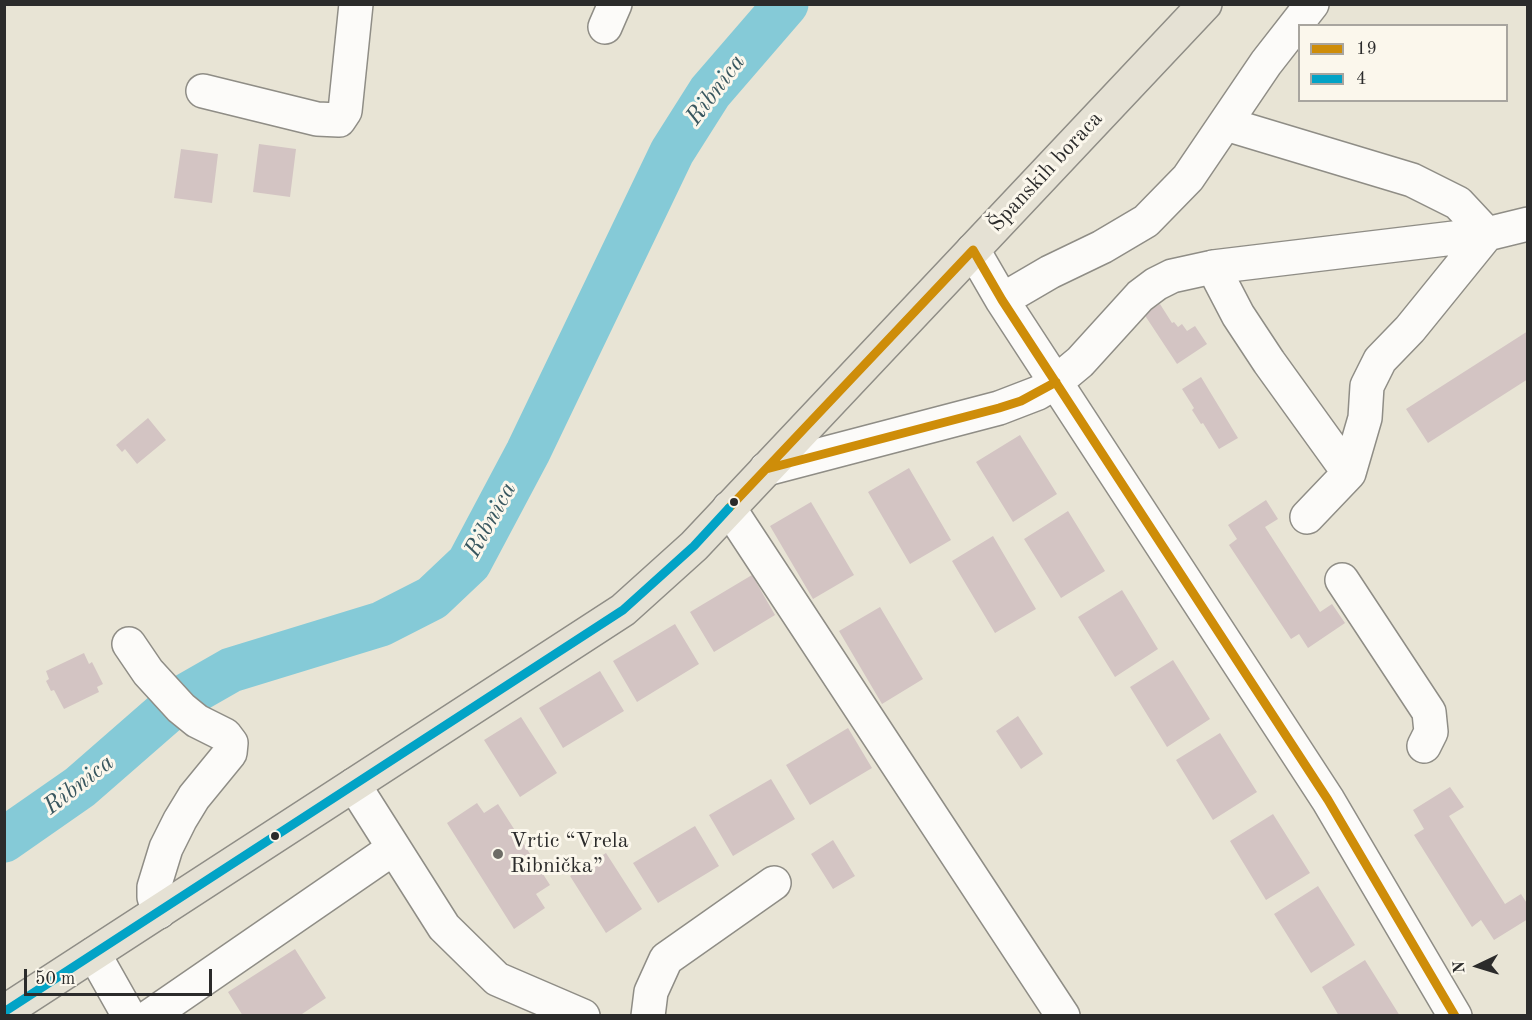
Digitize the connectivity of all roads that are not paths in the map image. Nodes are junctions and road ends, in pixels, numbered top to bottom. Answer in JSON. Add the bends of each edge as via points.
{"nodes":[{"id":1,"x":356,"y":4,"type":"edge"},
{"id":2,"x":1205,"y":4,"type":"edge"},
{"id":3,"x":1312,"y":4,"type":"edge"},
{"id":4,"x":203,"y":91,"type":"dead end"},
{"id":5,"x":1226,"y":124,"type":"junction"},
{"id":6,"x":1527,"y":224,"type":"edge"},
{"id":7,"x":1487,"y":234,"type":"junction"},
{"id":8,"x":973,"y":250,"type":"junction"},
{"id":9,"x":1213,"y":267,"type":"junction"},
{"id":10,"x":1002,"y":300,"type":"junction"},
{"id":11,"x":1056,"y":382,"type":"junction"},
{"id":12,"x":766,"y":469,"type":"junction"},
{"id":13,"x":1349,"y":473,"type":"junction"},
{"id":14,"x":729,"y":508,"type":"junction"},
{"id":15,"x":1307,"y":517,"type":"dead end"},
{"id":16,"x":1342,"y":580,"type":"dead end"},
{"id":17,"x":129,"y":644,"type":"dead end"},
{"id":18,"x":1424,"y":746,"type":"dead end"},
{"id":19,"x":354,"y":785,"type":"junction"},
{"id":20,"x":394,"y":848,"type":"junction"},
{"id":21,"x":774,"y":883,"type":"dead end"},
{"id":22,"x":159,"y":912,"type":"junction"},
{"id":23,"x":94,"y":954,"type":"junction"},
{"id":24,"x":4,"y":1012,"type":"edge"},
{"id":25,"x":129,"y":1016,"type":"edge"},
{"id":26,"x":150,"y":1016,"type":"edge"},
{"id":27,"x":582,"y":1016,"type":"edge"},
{"id":28,"x":648,"y":1016,"type":"edge"},
{"id":29,"x":1063,"y":1016,"type":"edge"},
{"id":30,"x":1455,"y":1016,"type":"edge"}],
"edges":[{"from":1,"to":4,"type":"street","via":[[345,111],[339,120],[317,119]]},
{"from":2,"to":8,"type":"main road","name":"Španskih boraca"},
{"from":3,"to":5,"type":"street","via":[[1266,63]]},
{"from":5,"to":7,"type":"street","via":[[1412,180],[1458,202]]},
{"from":5,"to":10,"type":"street","via":[[1188,178],[1146,221]]},
{"from":6,"to":7,"type":"street"},
{"from":7,"to":9,"type":"street"},
{"from":7,"to":13,"type":"street","via":[[1380,360],[1367,387],[1365,418]]},
{"from":8,"to":10,"type":"street"},
{"from":8,"to":12,"type":"main road","name":"Španskih boraca"},
{"from":9,"to":11,"type":"street","via":[[1156,284]]},
{"from":9,"to":13,"type":"street","via":[[1269,362]]},
{"from":10,"to":11,"type":"street"},
{"from":11,"to":12,"type":"street","via":[[1022,401],[999,408]]},
{"from":11,"to":30,"type":"street","via":[[1328,800]]},
{"from":12,"to":14,"type":"main road","name":"Španskih boraca"},
{"from":13,"to":15,"type":"street"},
{"from":14,"to":19,"type":"main road","name":"Španskih boraca","via":[[694,546],[623,610]]},
{"from":14,"to":29,"type":"street"},
{"from":16,"to":18,"type":"street","via":[[1429,712],[1431,732]]},
{"from":17,"to":22,"type":"street","via":[[148,672],[189,715],[229,738],[231,748],[194,797],[166,848],[154,887]]},
{"from":19,"to":20,"type":"street"},
{"from":19,"to":22,"type":"main road","name":"Španskih boraca"},
{"from":20,"to":26,"type":"street"},
{"from":20,"to":27,"type":"street","via":[[444,927],[497,979]]},
{"from":21,"to":28,"type":"street","via":[[666,959],[651,992]]},
{"from":22,"to":23,"type":"main road","name":"Španskih boraca"},
{"from":23,"to":24,"type":"main road","name":"Španskih boraca"},
{"from":23,"to":25,"type":"street"}]}
